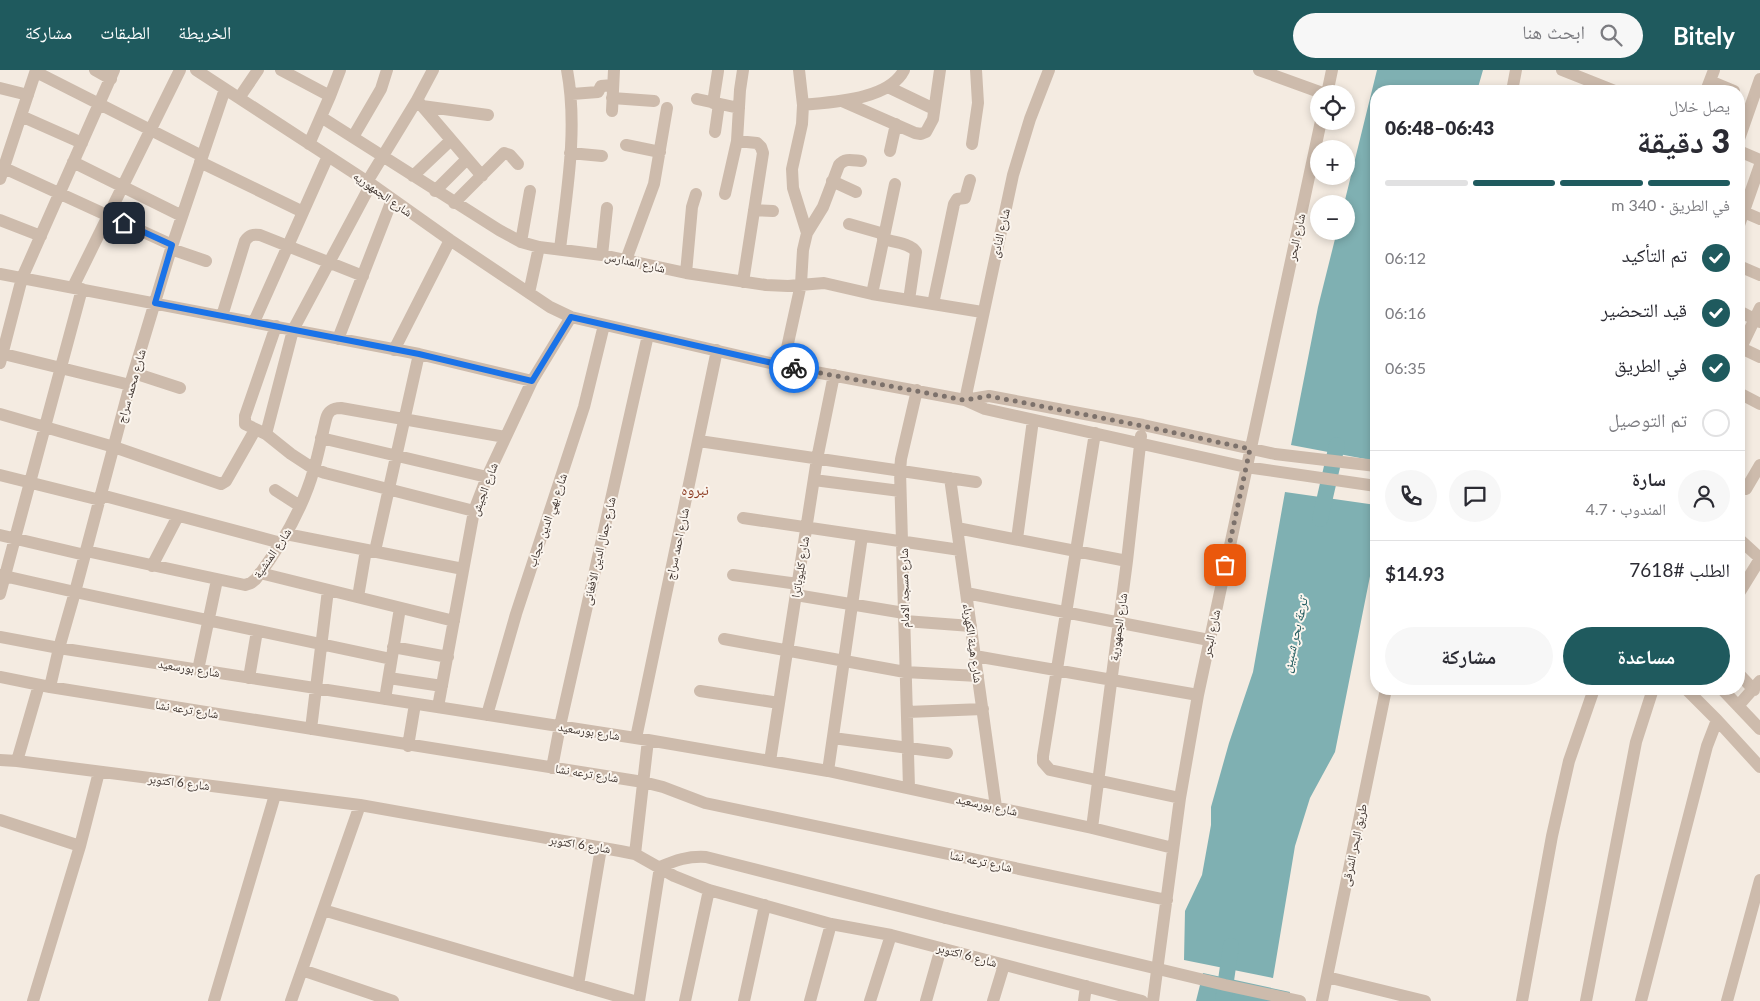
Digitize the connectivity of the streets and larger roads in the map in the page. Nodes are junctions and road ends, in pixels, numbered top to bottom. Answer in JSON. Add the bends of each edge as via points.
{"nodes":[{"id":1,"x":95,"y":70,"type":"edge"},
{"id":2,"x":180,"y":70,"type":"edge"},
{"id":3,"x":196,"y":70,"type":"edge"},
{"id":4,"x":258,"y":70,"type":"edge"},
{"id":5,"x":281,"y":70,"type":"edge"},
{"id":6,"x":340,"y":70,"type":"edge"},
{"id":7,"x":387,"y":70,"type":"edge"},
{"id":8,"x":433,"y":70,"type":"edge"},
{"id":9,"x":567,"y":70,"type":"edge"},
{"id":10,"x":614,"y":70,"type":"edge"},
{"id":11,"x":743,"y":70,"type":"edge"},
{"id":12,"x":799,"y":70,"type":"edge"},
{"id":13,"x":904,"y":70,"type":"edge"},
{"id":14,"x":940,"y":70,"type":"edge"},
{"id":15,"x":976,"y":70,"type":"edge"},
{"id":16,"x":1049,"y":70,"type":"edge"},
{"id":17,"x":1259,"y":70,"type":"edge"},
{"id":18,"x":1332,"y":70,"type":"edge"},
{"id":19,"x":1516,"y":70,"type":"edge"},
{"id":20,"x":1562,"y":70,"type":"edge"},
{"id":21,"x":36,"y":71,"type":"edge"},
{"id":22,"x":718,"y":71,"type":"edge"},
{"id":23,"x":113,"y":74,"type":"edge"},
{"id":24,"x":1760,"y":79,"type":"edge"},
{"id":25,"x":613,"y":85,"type":"junction"},
{"id":26,"x":1328,"y":85,"type":"edge"},
{"id":27,"x":1513,"y":85,"type":"edge"},
{"id":28,"x":1601,"y":85,"type":"edge"},
{"id":29,"x":888,"y":87,"type":"junction"},
{"id":30,"x":0,"y":88,"type":"edge"},
{"id":31,"x":1310,"y":88,"type":"edge"},
{"id":32,"x":225,"y":89,"type":"junction"},
{"id":33,"x":572,"y":94,"type":"junction"},
{"id":34,"x":28,"y":95,"type":"junction"},
{"id":35,"x":330,"y":96,"type":"junction"},
{"id":36,"x":239,"y":98,"type":"junction"},
{"id":37,"x":697,"y":99,"type":"dead end"},
{"id":38,"x":1756,"y":101,"type":"edge"},
{"id":39,"x":654,"y":102,"type":"dead end"},
{"id":40,"x":842,"y":102,"type":"junction"},
{"id":41,"x":420,"y":103,"type":"junction"},
{"id":42,"x":716,"y":103,"type":"junction"},
{"id":43,"x":99,"y":104,"type":"junction"},
{"id":44,"x":803,"y":105,"type":"junction"},
{"id":45,"x":667,"y":108,"type":"dead end"},
{"id":46,"x":739,"y":108,"type":"junction"},
{"id":47,"x":934,"y":109,"type":"junction"},
{"id":48,"x":488,"y":115,"type":"dead end"},
{"id":49,"x":21,"y":116,"type":"junction"},
{"id":50,"x":322,"y":117,"type":"junction"},
{"id":51,"x":896,"y":124,"type":"junction"},
{"id":52,"x":1745,"y":126,"type":"edge"},
{"id":53,"x":150,"y":130,"type":"junction"},
{"id":54,"x":1319,"y":130,"type":"edge"},
{"id":55,"x":715,"y":132,"type":"dead end"},
{"id":56,"x":353,"y":137,"type":"junction"},
{"id":57,"x":452,"y":140,"type":"junction"},
{"id":58,"x":737,"y":141,"type":"junction"},
{"id":59,"x":82,"y":143,"type":"junction"},
{"id":60,"x":309,"y":144,"type":"junction"},
{"id":61,"x":972,"y":144,"type":"dead end"},
{"id":62,"x":626,"y":145,"type":"dead end"},
{"id":63,"x":5,"y":150,"type":"edge"},
{"id":64,"x":890,"y":151,"type":"dead end"},
{"id":65,"x":660,"y":152,"type":"junction"},
{"id":66,"x":570,"y":153,"type":"junction"},
{"id":67,"x":1745,"y":154,"type":"edge"},
{"id":68,"x":328,"y":156,"type":"junction"},
{"id":69,"x":384,"y":156,"type":"junction"},
{"id":70,"x":602,"y":156,"type":"dead end"},
{"id":71,"x":201,"y":159,"type":"junction"},
{"id":72,"x":467,"y":159,"type":"junction"},
{"id":73,"x":1760,"y":160,"type":"edge"},
{"id":74,"x":861,"y":161,"type":"dead end"},
{"id":75,"x":74,"y":162,"type":"junction"},
{"id":76,"x":518,"y":164,"type":"dead end"},
{"id":77,"x":1760,"y":165,"type":"edge"},
{"id":78,"x":2,"y":174,"type":"edge"},
{"id":79,"x":413,"y":176,"type":"junction"},
{"id":80,"x":482,"y":176,"type":"junction"},
{"id":81,"x":970,"y":180,"type":"dead end"},
{"id":82,"x":832,"y":181,"type":"junction"},
{"id":83,"x":369,"y":183,"type":"junction"},
{"id":84,"x":895,"y":184,"type":"dead end"},
{"id":85,"x":123,"y":187,"type":"junction"},
{"id":86,"x":436,"y":190,"type":"junction"},
{"id":87,"x":530,"y":191,"type":"dead end"},
{"id":88,"x":856,"y":192,"type":"dead end"},
{"id":89,"x":60,"y":193,"type":"junction"},
{"id":90,"x":696,"y":194,"type":"dead end"},
{"id":91,"x":725,"y":194,"type":"dead end"},
{"id":92,"x":392,"y":200,"type":"junction"},
{"id":93,"x":1745,"y":201,"type":"edge"},
{"id":94,"x":454,"y":203,"type":"junction"},
{"id":95,"x":607,"y":208,"type":"dead end"},
{"id":96,"x":754,"y":210,"type":"junction"},
{"id":97,"x":773,"y":211,"type":"dead end"},
{"id":98,"x":304,"y":212,"type":"junction"},
{"id":99,"x":1745,"y":213,"type":"edge"},
{"id":100,"x":108,"y":216,"type":"junction"},
{"id":101,"x":182,"y":216,"type":"junction"},
{"id":102,"x":1760,"y":219,"type":"edge"},
{"id":103,"x":0,"y":220,"type":"edge"},
{"id":104,"x":849,"y":224,"type":"dead end"},
{"id":105,"x":807,"y":233,"type":"junction"},
{"id":106,"x":41,"y":236,"type":"junction"},
{"id":107,"x":883,"y":236,"type":"junction"},
{"id":108,"x":450,"y":240,"type":"junction"},
{"id":109,"x":521,"y":242,"type":"junction"},
{"id":110,"x":288,"y":246,"type":"junction"},
{"id":111,"x":172,"y":247,"type":"junction"},
{"id":112,"x":539,"y":247,"type":"junction"},
{"id":113,"x":560,"y":249,"type":"junction"},
{"id":114,"x":602,"y":255,"type":"junction"},
{"id":115,"x":626,"y":260,"type":"junction"},
{"id":116,"x":206,"y":261,"type":"dead end"},
{"id":117,"x":329,"y":263,"type":"junction"},
{"id":118,"x":1745,"y":269,"type":"edge"},
{"id":119,"x":686,"y":273,"type":"junction"},
{"id":120,"x":0,"y":274,"type":"edge"},
{"id":121,"x":1760,"y":275,"type":"edge"},
{"id":122,"x":363,"y":276,"type":"junction"},
{"id":123,"x":22,"y":278,"type":"junction"},
{"id":124,"x":743,"y":282,"type":"junction"},
{"id":125,"x":801,"y":284,"type":"junction"},
{"id":126,"x":78,"y":288,"type":"junction"},
{"id":127,"x":529,"y":293,"type":"junction"},
{"id":128,"x":872,"y":294,"type":"junction"},
{"id":129,"x":910,"y":300,"type":"junction"},
{"id":130,"x":155,"y":303,"type":"junction"},
{"id":131,"x":933,"y":304,"type":"junction"},
{"id":132,"x":982,"y":312,"type":"junction"},
{"id":133,"x":1745,"y":313,"type":"edge"},
{"id":134,"x":222,"y":316,"type":"junction"},
{"id":135,"x":571,"y":317,"type":"junction"},
{"id":136,"x":1758,"y":317,"type":"edge"},
{"id":137,"x":254,"y":322,"type":"junction"},
{"id":138,"x":604,"y":325,"type":"junction"},
{"id":139,"x":276,"y":326,"type":"junction"},
{"id":140,"x":293,"y":330,"type":"junction"},
{"id":141,"x":648,"y":334,"type":"junction"},
{"id":142,"x":338,"y":339,"type":"junction"},
{"id":143,"x":1745,"y":339,"type":"edge"},
{"id":144,"x":394,"y":350,"type":"junction"},
{"id":145,"x":717,"y":350,"type":"junction"},
{"id":146,"x":1745,"y":352,"type":"edge"},
{"id":147,"x":419,"y":354,"type":"junction"},
{"id":148,"x":1,"y":356,"type":"edge"},
{"id":149,"x":1760,"y":358,"type":"edge"},
{"id":150,"x":783,"y":366,"type":"junction"},
{"id":151,"x":61,"y":368,"type":"junction"},
{"id":152,"x":834,"y":375,"type":"junction"},
{"id":153,"x":132,"y":379,"type":"junction"},
{"id":154,"x":532,"y":381,"type":"junction"},
{"id":155,"x":180,"y":388,"type":"dead end"},
{"id":156,"x":917,"y":390,"type":"junction"},
{"id":157,"x":1745,"y":396,"type":"edge"},
{"id":158,"x":964,"y":400,"type":"junction"},
{"id":159,"x":1760,"y":404,"type":"edge"},
{"id":160,"x":0,"y":414,"type":"edge"},
{"id":161,"x":404,"y":418,"type":"junction"},
{"id":162,"x":1033,"y":420,"type":"junction"},
{"id":163,"x":1143,"y":426,"type":"junction"},
{"id":164,"x":45,"y":427,"type":"junction"},
{"id":165,"x":260,"y":432,"type":"junction"},
{"id":166,"x":1094,"y":433,"type":"junction"},
{"id":167,"x":505,"y":437,"type":"junction"},
{"id":168,"x":321,"y":438,"type":"junction"},
{"id":169,"x":699,"y":441,"type":"junction"},
{"id":170,"x":1141,"y":444,"type":"junction"},
{"id":171,"x":114,"y":447,"type":"junction"},
{"id":172,"x":1250,"y":449,"type":"junction"},
{"id":173,"x":396,"y":456,"type":"junction"},
{"id":174,"x":817,"y":459,"type":"junction"},
{"id":175,"x":1370,"y":465,"type":"edge"},
{"id":176,"x":1246,"y":467,"type":"junction"},
{"id":177,"x":314,"y":469,"type":"junction"},
{"id":178,"x":1759,"y":469,"type":"edge"},
{"id":179,"x":900,"y":471,"type":"junction"},
{"id":180,"x":0,"y":475,"type":"edge"},
{"id":181,"x":487,"y":477,"type":"junction"},
{"id":182,"x":950,"y":478,"type":"junction"},
{"id":183,"x":814,"y":480,"type":"junction"},
{"id":184,"x":30,"y":482,"type":"junction"},
{"id":185,"x":976,"y":482,"type":"dead end"},
{"id":186,"x":1370,"y":485,"type":"edge"},
{"id":187,"x":1746,"y":489,"type":"dead end"},
{"id":188,"x":275,"y":490,"type":"dead end"},
{"id":189,"x":388,"y":490,"type":"junction"},
{"id":190,"x":900,"y":490,"type":"junction"},
{"id":191,"x":100,"y":498,"type":"junction"},
{"id":192,"x":300,"y":506,"type":"junction"},
{"id":193,"x":474,"y":511,"type":"junction"},
{"id":194,"x":178,"y":516,"type":"junction"},
{"id":195,"x":743,"y":518,"type":"dead end"},
{"id":196,"x":806,"y":528,"type":"junction"},
{"id":197,"x":957,"y":528,"type":"junction"},
{"id":198,"x":0,"y":535,"type":"edge"},
{"id":199,"x":862,"y":536,"type":"junction"},
{"id":200,"x":15,"y":538,"type":"junction"},
{"id":201,"x":283,"y":538,"type":"junction"},
{"id":202,"x":1017,"y":539,"type":"junction"},
{"id":203,"x":903,"y":542,"type":"junction"},
{"id":204,"x":1745,"y":544,"type":"edge"},
{"id":205,"x":960,"y":550,"type":"junction"},
{"id":206,"x":371,"y":551,"type":"junction"},
{"id":207,"x":1076,"y":551,"type":"junction"},
{"id":208,"x":86,"y":553,"type":"junction"},
{"id":209,"x":1760,"y":558,"type":"edge"},
{"id":210,"x":1127,"y":560,"type":"junction"},
{"id":211,"x":152,"y":566,"type":"junction"},
{"id":212,"x":463,"y":569,"type":"junction"},
{"id":213,"x":260,"y":573,"type":"junction"},
{"id":214,"x":2,"y":575,"type":"edge"},
{"id":215,"x":733,"y":575,"type":"dead end"},
{"id":216,"x":217,"y":580,"type":"junction"},
{"id":217,"x":1745,"y":583,"type":"edge"},
{"id":218,"x":797,"y":589,"type":"junction"},
{"id":219,"x":328,"y":590,"type":"junction"},
{"id":220,"x":75,"y":592,"type":"junction"},
{"id":221,"x":966,"y":593,"type":"junction"},
{"id":222,"x":0,"y":594,"type":"edge"},
{"id":223,"x":358,"y":597,"type":"junction"},
{"id":224,"x":853,"y":604,"type":"junction"},
{"id":225,"x":400,"y":608,"type":"junction"},
{"id":226,"x":1066,"y":612,"type":"junction"},
{"id":227,"x":904,"y":617,"type":"junction"},
{"id":228,"x":209,"y":621,"type":"junction"},
{"id":229,"x":454,"y":621,"type":"junction"},
{"id":230,"x":1119,"y":623,"type":"junction"},
{"id":231,"x":971,"y":626,"type":"junction"},
{"id":232,"x":257,"y":631,"type":"junction"},
{"id":233,"x":0,"y":637,"type":"edge"},
{"id":234,"x":724,"y":639,"type":"dead end"},
{"id":235,"x":1209,"y":640,"type":"junction"},
{"id":236,"x":321,"y":644,"type":"junction"},
{"id":237,"x":59,"y":648,"type":"junction"},
{"id":238,"x":787,"y":652,"type":"junction"},
{"id":239,"x":392,"y":653,"type":"junction"},
{"id":240,"x":975,"y":656,"type":"junction"},
{"id":241,"x":448,"y":657,"type":"junction"},
{"id":242,"x":844,"y":662,"type":"junction"},
{"id":243,"x":198,"y":670,"type":"junction"},
{"id":244,"x":1056,"y":670,"type":"junction"},
{"id":245,"x":905,"y":672,"type":"junction"},
{"id":246,"x":978,"y":676,"type":"junction"},
{"id":247,"x":0,"y":677,"type":"edge"},
{"id":248,"x":249,"y":678,"type":"junction"},
{"id":249,"x":389,"y":678,"type":"junction"},
{"id":250,"x":1745,"y":678,"type":"edge"},
{"id":251,"x":1111,"y":680,"type":"junction"},
{"id":252,"x":1757,"y":685,"type":"edge"},
{"id":253,"x":44,"y":686,"type":"junction"},
{"id":254,"x":442,"y":686,"type":"junction"},
{"id":255,"x":317,"y":689,"type":"junction"},
{"id":256,"x":700,"y":692,"type":"dead end"},
{"id":257,"x":1198,"y":695,"type":"junction"},
{"id":258,"x":1385,"y":695,"type":"edge"},
{"id":259,"x":1592,"y":695,"type":"edge"},
{"id":260,"x":1651,"y":695,"type":"edge"},
{"id":261,"x":1692,"y":695,"type":"edge"},
{"id":262,"x":1728,"y":695,"type":"edge"},
{"id":263,"x":385,"y":699,"type":"junction"},
{"id":264,"x":779,"y":703,"type":"junction"},
{"id":265,"x":415,"y":704,"type":"junction"},
{"id":266,"x":1738,"y":706,"type":"junction"},
{"id":267,"x":438,"y":707,"type":"junction"},
{"id":268,"x":983,"y":710,"type":"junction"},
{"id":269,"x":906,"y":712,"type":"junction"},
{"id":270,"x":486,"y":715,"type":"junction"},
{"id":271,"x":1717,"y":720,"type":"junction"},
{"id":272,"x":560,"y":726,"type":"junction"},
{"id":273,"x":311,"y":729,"type":"junction"},
{"id":274,"x":1760,"y":730,"type":"edge"},
{"id":275,"x":833,"y":738,"type":"junction"},
{"id":276,"x":642,"y":739,"type":"junction"},
{"id":277,"x":408,"y":746,"type":"junction"},
{"id":278,"x":907,"y":748,"type":"junction"},
{"id":279,"x":947,"y":753,"type":"dead end"},
{"id":280,"x":0,"y":760,"type":"edge"},
{"id":281,"x":17,"y":761,"type":"junction"},
{"id":282,"x":770,"y":761,"type":"junction"},
{"id":283,"x":1760,"y":767,"type":"edge"},
{"id":284,"x":552,"y":768,"type":"junction"},
{"id":285,"x":828,"y":771,"type":"junction"},
{"id":286,"x":99,"y":772,"type":"junction"},
{"id":287,"x":1098,"y":780,"type":"junction"},
{"id":288,"x":643,"y":782,"type":"junction"},
{"id":289,"x":908,"y":788,"type":"junction"},
{"id":290,"x":275,"y":795,"type":"junction"},
{"id":291,"x":1180,"y":798,"type":"junction"},
{"id":292,"x":360,"y":805,"type":"junction"},
{"id":293,"x":996,"y":807,"type":"junction"},
{"id":294,"x":0,"y":820,"type":"edge"},
{"id":295,"x":1092,"y":828,"type":"junction"},
{"id":296,"x":80,"y":846,"type":"junction"},
{"id":297,"x":601,"y":848,"type":"junction"},
{"id":298,"x":1173,"y":848,"type":"junction"},
{"id":299,"x":635,"y":854,"type":"junction"},
{"id":300,"x":660,"y":867,"type":"junction"},
{"id":301,"x":1760,"y":880,"type":"edge"},
{"id":302,"x":709,"y":890,"type":"junction"},
{"id":303,"x":1167,"y":900,"type":"junction"},
{"id":304,"x":765,"y":905,"type":"junction"},
{"id":305,"x":323,"y":910,"type":"junction"},
{"id":306,"x":831,"y":924,"type":"junction"},
{"id":307,"x":891,"y":935,"type":"junction"},
{"id":308,"x":941,"y":948,"type":"junction"},
{"id":309,"x":1004,"y":965,"type":"junction"},
{"id":310,"x":302,"y":970,"type":"junction"},
{"id":311,"x":1326,"y":977,"type":"junction"},
{"id":312,"x":578,"y":985,"type":"junction"},
{"id":313,"x":1086,"y":986,"type":"junction"},
{"id":314,"x":33,"y":1001,"type":"edge"},
{"id":315,"x":214,"y":1001,"type":"edge"},
{"id":316,"x":291,"y":1001,"type":"edge"},
{"id":317,"x":393,"y":1001,"type":"edge"},
{"id":318,"x":634,"y":1001,"type":"edge"},
{"id":319,"x":640,"y":1001,"type":"edge"},
{"id":320,"x":685,"y":1001,"type":"edge"},
{"id":321,"x":744,"y":1001,"type":"edge"},
{"id":322,"x":810,"y":1001,"type":"edge"},
{"id":323,"x":870,"y":1001,"type":"edge"},
{"id":324,"x":926,"y":1001,"type":"edge"},
{"id":325,"x":993,"y":1001,"type":"edge"},
{"id":326,"x":1084,"y":1001,"type":"edge"},
{"id":327,"x":1142,"y":1001,"type":"edge"},
{"id":328,"x":1153,"y":1001,"type":"edge"},
{"id":329,"x":1300,"y":1001,"type":"edge"},
{"id":330,"x":1322,"y":1001,"type":"edge"},
{"id":331,"x":1426,"y":1001,"type":"edge"},
{"id":332,"x":1522,"y":1001,"type":"edge"},
{"id":333,"x":1586,"y":1001,"type":"edge"},
{"id":334,"x":1641,"y":1001,"type":"edge"},
{"id":335,"x":1727,"y":1001,"type":"edge"}],
"edges":[{"from":1,"to":23,"type":"street"},
{"from":2,"to":53,"type":"street"},
{"from":3,"to":32,"type":"street","name":"شارع الجمهوريه"},
{"from":4,"to":36,"type":"street"},
{"from":5,"to":35,"type":"street"},
{"from":6,"to":35,"type":"street"},
{"from":7,"to":56,"type":"street","via":[[381,89]]},
{"from":8,"to":41,"type":"street"},
{"from":9,"to":33,"type":"street"},
{"from":10,"to":25,"type":"street"},
{"from":11,"to":46,"type":"street"},
{"from":12,"to":44,"type":"street"},
{"from":13,"to":29,"type":"street"},
{"from":14,"to":47,"type":"street"},
{"from":15,"to":61,"type":"street","via":[[978,103]]},
{"from":16,"to":132,"type":"street","name":"شارع النادى","via":[[1013,175]]},
{"from":17,"to":31,"type":"street"},
{"from":18,"to":26,"type":"street"},
{"from":19,"to":27,"type":"street"},
{"from":20,"to":28,"type":"street"},
{"from":21,"to":34,"type":"street"},
{"from":21,"to":43,"type":"street"},
{"from":22,"to":42,"type":"street"},
{"from":23,"to":43,"type":"street"},
{"from":24,"to":38,"type":"street"},
{"from":25,"to":33,"type":"street","via":[[601,86],[598,92]]},
{"from":25,"to":39,"type":"street","via":[[612,105]]},
{"from":29,"to":40,"type":"street"},
{"from":29,"to":47,"type":"street"},
{"from":30,"to":34,"type":"street"},
{"from":32,"to":36,"type":"street","name":"شارع الجمهوريه"},
{"from":32,"to":71,"type":"street","name":"شارع محمد سراج"},
{"from":33,"to":66,"type":"street"},
{"from":34,"to":49,"type":"street"},
{"from":35,"to":50,"type":"street"},
{"from":36,"to":60,"type":"street","name":"شارع الجمهوريه"},
{"from":37,"to":42,"type":"street"},
{"from":38,"to":52,"type":"street"},
{"from":40,"to":44,"type":"street"},
{"from":40,"to":51,"type":"street"},
{"from":41,"to":48,"type":"street"},
{"from":41,"to":57,"type":"street"},
{"from":41,"to":69,"type":"street"},
{"from":42,"to":46,"type":"street"},
{"from":42,"to":55,"type":"street"},
{"from":43,"to":53,"type":"street"},
{"from":43,"to":59,"type":"street"},
{"from":44,"to":105,"type":"street","via":[[792,169],[793,188]]},
{"from":45,"to":65,"type":"street"},
{"from":46,"to":58,"type":"street"},
{"from":47,"to":51,"type":"street","via":[[933,119],[926,132],[921,134]]},
{"from":49,"to":59,"type":"street"},
{"from":49,"to":63,"type":"street"},
{"from":50,"to":56,"type":"street","name":"شارع المدارس"},
{"from":50,"to":60,"type":"street"},
{"from":51,"to":64,"type":"street"},
{"from":53,"to":71,"type":"street"},
{"from":53,"to":85,"type":"street"},
{"from":54,"to":172,"type":"street","name":"شارع البحر"},
{"from":56,"to":69,"type":"street","name":"شارع المدارس"},
{"from":57,"to":72,"type":"street"},
{"from":57,"to":79,"type":"street"},
{"from":58,"to":91,"type":"street"},
{"from":58,"to":96,"type":"street","via":[[757,143],[763,153]]},
{"from":59,"to":75,"type":"street"},
{"from":60,"to":68,"type":"street","name":"شارع الجمهوريه"},
{"from":62,"to":65,"type":"street"},
{"from":63,"to":78,"type":"street"},
{"from":65,"to":115,"type":"street","via":[[650,198]]},
{"from":66,"to":70,"type":"street"},
{"from":66,"to":113,"type":"street"},
{"from":67,"to":73,"type":"street"},
{"from":68,"to":83,"type":"street","name":"شارع الجمهوريه"},
{"from":68,"to":98,"type":"street"},
{"from":69,"to":79,"type":"street","name":"شارع المدارس"},
{"from":69,"to":83,"type":"street"},
{"from":71,"to":98,"type":"street"},
{"from":71,"to":101,"type":"street","name":"شارع محمد سراج"},
{"from":72,"to":80,"type":"street"},
{"from":72,"to":86,"type":"street"},
{"from":74,"to":82,"type":"street","via":[[843,161]]},
{"from":75,"to":85,"type":"street"},
{"from":75,"to":89,"type":"street"},
{"from":76,"to":80,"type":"street","via":[[504,153]]},
{"from":77,"to":93,"type":"street"},
{"from":78,"to":89,"type":"street"},
{"from":79,"to":86,"type":"street","name":"شارع المدارس"},
{"from":80,"to":94,"type":"street"},
{"from":81,"to":131,"type":"street","via":[[966,198],[957,199],[954,204]]},
{"from":82,"to":88,"type":"street"},
{"from":82,"to":105,"type":"street","via":[[823,207]]},
{"from":83,"to":92,"type":"street","name":"شارع الجمهوريه"},
{"from":83,"to":117,"type":"street"},
{"from":84,"to":107,"type":"street"},
{"from":85,"to":100,"type":"street"},
{"from":85,"to":101,"type":"street"},
{"from":86,"to":94,"type":"street","name":"شارع المدارس"},
{"from":87,"to":109,"type":"street"},
{"from":89,"to":100,"type":"street"},
{"from":89,"to":106,"type":"street"},
{"from":90,"to":119,"type":"street"},
{"from":92,"to":108,"type":"street","name":"شارع الجمهوريه"},
{"from":92,"to":122,"type":"street"},
{"from":94,"to":109,"type":"street","name":"شارع المدارس"},
{"from":95,"to":114,"type":"street"},
{"from":96,"to":97,"type":"street"},
{"from":96,"to":124,"type":"street"},
{"from":98,"to":110,"type":"street"},
{"from":99,"to":102,"type":"street"},
{"from":100,"to":111,"type":"street"},
{"from":100,"to":126,"type":"street"},
{"from":101,"to":111,"type":"street","name":"شارع محمد سراج"},
{"from":103,"to":106,"type":"street"},
{"from":104,"to":107,"type":"street"},
{"from":105,"to":125,"type":"street"},
{"from":106,"to":123,"type":"street"},
{"from":107,"to":128,"type":"street"},
{"from":107,"to":129,"type":"street","via":[[910,246],[916,252]]},
{"from":108,"to":127,"type":"street","name":"شارع الجمهوريه"},
{"from":108,"to":144,"type":"street"},
{"from":109,"to":112,"type":"street","name":"شارع المدارس"},
{"from":110,"to":117,"type":"street"},
{"from":110,"to":134,"type":"street","via":[[260,235],[248,236]]},
{"from":110,"to":137,"type":"street"},
{"from":111,"to":116,"type":"street"},
{"from":111,"to":130,"type":"street","name":"شارع محمد سراج"},
{"from":112,"to":113,"type":"street","name":"شارع المدارس"},
{"from":112,"to":127,"type":"street"},
{"from":113,"to":114,"type":"street","name":"شارع المدارس"},
{"from":114,"to":115,"type":"street","name":"شارع المدارس"},
{"from":115,"to":119,"type":"street","name":"شارع المدارس"},
{"from":117,"to":122,"type":"street"},
{"from":117,"to":140,"type":"street"},
{"from":118,"to":121,"type":"street"},
{"from":119,"to":124,"type":"street","name":"شارع المدارس"},
{"from":120,"to":123,"type":"street"},
{"from":122,"to":142,"type":"street"},
{"from":123,"to":126,"type":"street"},
{"from":123,"to":148,"type":"street"},
{"from":124,"to":125,"type":"street","name":"شارع المدارس"},
{"from":125,"to":128,"type":"street","name":"شارع المدارس","via":[[824,282]]},
{"from":125,"to":150,"type":"street"},
{"from":126,"to":130,"type":"street"},
{"from":126,"to":151,"type":"street"},
{"from":127,"to":135,"type":"street","name":"شارع الجمهوريه"},
{"from":128,"to":129,"type":"street","name":"شارع المدارس"},
{"from":129,"to":131,"type":"street","name":"شارع المدارس"},
{"from":130,"to":134,"type":"street"},
{"from":130,"to":153,"type":"street","name":"شارع محمد سراج"},
{"from":131,"to":132,"type":"street","name":"شارع المدارس"},
{"from":132,"to":158,"type":"street","name":"شارع النادى"},
{"from":133,"to":136,"type":"street"},
{"from":134,"to":137,"type":"street"},
{"from":135,"to":138,"type":"street","name":"شارع الجمهوريه"},
{"from":135,"to":154,"type":"street","name":"شارع الجيش"},
{"from":136,"to":143,"type":"street"},
{"from":137,"to":139,"type":"street"},
{"from":138,"to":141,"type":"street","name":"شارع الجمهوريه"},
{"from":138,"to":270,"type":"street","name":"شارع بهي الدين حجاب","via":[[584,407]]},
{"from":139,"to":140,"type":"street"},
{"from":139,"to":165,"type":"street","via":[[244,420],[245,424]]},
{"from":140,"to":142,"type":"street"},
{"from":140,"to":165,"type":"street"},
{"from":141,"to":145,"type":"street","name":"شارع الجمهوريه"},
{"from":141,"to":272,"type":"street","name":"شارع جمال الدين الافغانى"},
{"from":142,"to":144,"type":"street"},
{"from":144,"to":147,"type":"street"},
{"from":145,"to":150,"type":"street","name":"شارع الجمهوريه"},
{"from":145,"to":169,"type":"street","name":"شارع احمد سراج"},
{"from":146,"to":149,"type":"street"},
{"from":147,"to":154,"type":"street"},
{"from":147,"to":161,"type":"street"},
{"from":148,"to":151,"type":"street"},
{"from":150,"to":152,"type":"street","name":"شارع الجمهوريه"},
{"from":151,"to":153,"type":"street"},
{"from":151,"to":164,"type":"street"},
{"from":152,"to":156,"type":"street","name":"شارع الجمهوريه"},
{"from":152,"to":174,"type":"street","name":"شارع كليوباترا"},
{"from":153,"to":155,"type":"street"},
{"from":153,"to":171,"type":"street","name":"شارع محمد سراج"},
{"from":154,"to":167,"type":"street","name":"شارع الجيش"},
{"from":156,"to":158,"type":"street","name":"شارع الجمهوريه"},
{"from":156,"to":179,"type":"street","name":"شارع مسجد الامام"},
{"from":157,"to":159,"type":"street"},
{"from":158,"to":162,"type":"street","via":[[985,409]]},
{"from":158,"to":163,"type":"street","via":[[989,396]]},
{"from":160,"to":164,"type":"street"},
{"from":161,"to":167,"type":"street"},
{"from":161,"to":168,"type":"street","name":"شارع المنشية","via":[[334,408],[328,413]]},
{"from":161,"to":173,"type":"street"},
{"from":162,"to":166,"type":"street"},
{"from":162,"to":202,"type":"street"},
{"from":163,"to":170,"type":"street","name":"شارع الجمهورية"},
{"from":163,"to":172,"type":"street"},
{"from":164,"to":171,"type":"street"},
{"from":164,"to":184,"type":"street"},
{"from":165,"to":171,"type":"street","via":[[221,484]]},
{"from":165,"to":177,"type":"street"},
{"from":166,"to":170,"type":"street"},
{"from":166,"to":207,"type":"street"},
{"from":167,"to":181,"type":"street","name":"شارع الجيش"},
{"from":168,"to":173,"type":"street"},
{"from":168,"to":177,"type":"street","name":"شارع المنشية"},
{"from":169,"to":174,"type":"street"},
{"from":169,"to":276,"type":"street","name":"شارع احمد سراج"},
{"from":170,"to":176,"type":"street"},
{"from":170,"to":210,"type":"street","name":"شارع الجمهورية"},
{"from":171,"to":191,"type":"street","name":"شارع محمد سراج"},
{"from":172,"to":175,"type":"street"},
{"from":172,"to":176,"type":"street","name":"شارع البحر"},
{"from":173,"to":181,"type":"street"},
{"from":173,"to":189,"type":"street"},
{"from":174,"to":179,"type":"street"},
{"from":174,"to":183,"type":"street","name":"شارع كليوباترا"},
{"from":176,"to":186,"type":"street"},
{"from":176,"to":235,"type":"street","name":"شارع البحر"},
{"from":177,"to":189,"type":"street"},
{"from":177,"to":192,"type":"street","name":"شارع المنشية"},
{"from":178,"to":187,"type":"street"},
{"from":179,"to":182,"type":"street"},
{"from":179,"to":190,"type":"street","name":"شارع مسجد الامام"},
{"from":180,"to":184,"type":"street"},
{"from":181,"to":193,"type":"street","name":"شارع الجيش"},
{"from":182,"to":185,"type":"street"},
{"from":182,"to":197,"type":"street","name":"شارع هيئة الكهرباء"},
{"from":183,"to":190,"type":"street"},
{"from":183,"to":196,"type":"street","name":"شارع كليوباترا"},
{"from":184,"to":191,"type":"street"},
{"from":184,"to":200,"type":"street"},
{"from":188,"to":192,"type":"street"},
{"from":189,"to":193,"type":"street"},
{"from":189,"to":206,"type":"street"},
{"from":190,"to":203,"type":"street","name":"شارع مسجد الامام"},
{"from":191,"to":194,"type":"street"},
{"from":191,"to":208,"type":"street","name":"شارع محمد سراج"},
{"from":192,"to":201,"type":"street","name":"شارع المنشية"},
{"from":193,"to":212,"type":"street","name":"شارع الجيش"},
{"from":194,"to":201,"type":"street"},
{"from":194,"to":211,"type":"street"},
{"from":195,"to":196,"type":"street"},
{"from":196,"to":199,"type":"street"},
{"from":196,"to":218,"type":"street","name":"شارع كليوباترا"},
{"from":197,"to":202,"type":"street"},
{"from":197,"to":205,"type":"street","name":"شارع هيئة الكهرباء"},
{"from":198,"to":200,"type":"street","name":"شارع المنشية"},
{"from":199,"to":203,"type":"street"},
{"from":199,"to":224,"type":"street"},
{"from":200,"to":208,"type":"street","name":"شارع المنشية"},
{"from":200,"to":214,"type":"street"},
{"from":201,"to":206,"type":"street"},
{"from":201,"to":213,"type":"street","name":"شارع المنشية"},
{"from":202,"to":207,"type":"street"},
{"from":203,"to":205,"type":"street"},
{"from":203,"to":227,"type":"street","name":"شارع مسجد الامام"},
{"from":204,"to":209,"type":"street"},
{"from":205,"to":221,"type":"street","name":"شارع هيئة الكهرباء"},
{"from":206,"to":212,"type":"street"},
{"from":206,"to":223,"type":"street"},
{"from":207,"to":210,"type":"street"},
{"from":207,"to":226,"type":"street"},
{"from":208,"to":211,"type":"street","name":"شارع المنشية"},
{"from":208,"to":220,"type":"street","name":"شارع محمد سراج"},
{"from":209,"to":217,"type":"street"},
{"from":210,"to":230,"type":"street","name":"شارع الجمهورية"},
{"from":211,"to":216,"type":"street","name":"شارع المنشية"},
{"from":212,"to":229,"type":"street","name":"شارع الجيش"},
{"from":213,"to":216,"type":"street","name":"شارع المنشية","via":[[245,585]]},
{"from":213,"to":219,"type":"street"},
{"from":214,"to":220,"type":"street"},
{"from":214,"to":222,"type":"street"},
{"from":215,"to":218,"type":"street"},
{"from":216,"to":228,"type":"street"},
{"from":218,"to":224,"type":"street"},
{"from":218,"to":238,"type":"street","name":"شارع كليوباترا"},
{"from":219,"to":223,"type":"street"},
{"from":219,"to":236,"type":"street"},
{"from":220,"to":228,"type":"street"},
{"from":220,"to":237,"type":"street","name":"شارع محمد سراج"},
{"from":221,"to":226,"type":"street"},
{"from":221,"to":231,"type":"street","name":"شارع هيئة الكهرباء"},
{"from":223,"to":225,"type":"street"},
{"from":224,"to":227,"type":"street"},
{"from":224,"to":242,"type":"street"},
{"from":225,"to":229,"type":"street"},
{"from":225,"to":239,"type":"street"},
{"from":226,"to":230,"type":"street"},
{"from":226,"to":244,"type":"street"},
{"from":227,"to":231,"type":"street"},
{"from":227,"to":245,"type":"street","name":"شارع مسجد الامام"},
{"from":228,"to":232,"type":"street"},
{"from":228,"to":243,"type":"street"},
{"from":229,"to":241,"type":"street","name":"شارع الجيش"},
{"from":230,"to":235,"type":"street"},
{"from":230,"to":251,"type":"street","name":"شارع الجمهورية"},
{"from":231,"to":240,"type":"street","name":"شارع هيئة الكهرباء"},
{"from":232,"to":236,"type":"street"},
{"from":232,"to":248,"type":"street"},
{"from":233,"to":237,"type":"street","name":"شارع بورسعيد"},
{"from":234,"to":238,"type":"street"},
{"from":235,"to":257,"type":"street","name":"شارع البحر"},
{"from":236,"to":239,"type":"street"},
{"from":236,"to":255,"type":"street"},
{"from":237,"to":243,"type":"street","name":"شارع بورسعيد"},
{"from":237,"to":253,"type":"street","name":"شارع محمد سراج"},
{"from":238,"to":242,"type":"street"},
{"from":238,"to":264,"type":"street","name":"شارع كليوباترا"},
{"from":239,"to":241,"type":"street"},
{"from":239,"to":249,"type":"street"},
{"from":240,"to":244,"type":"street"},
{"from":240,"to":246,"type":"street","name":"شارع هيئة الكهرباء"},
{"from":241,"to":254,"type":"street","name":"شارع الجيش"},
{"from":242,"to":245,"type":"street"},
{"from":242,"to":275,"type":"street"},
{"from":243,"to":248,"type":"street","name":"شارع بورسعيد"},
{"from":244,"to":251,"type":"street"},
{"from":244,"to":287,"type":"street","via":[[1043,762],[1050,770]]},
{"from":245,"to":246,"type":"street"},
{"from":245,"to":269,"type":"street","name":"شارع مسجد الامام"},
{"from":246,"to":268,"type":"street","name":"شارع هيئة الكهرباء"},
{"from":247,"to":253,"type":"street","name":"شارع ترعه نشا"},
{"from":248,"to":255,"type":"street","name":"شارع بورسعيد"},
{"from":249,"to":254,"type":"street"},
{"from":249,"to":263,"type":"street"},
{"from":250,"to":252,"type":"street"},
{"from":251,"to":257,"type":"street"},
{"from":251,"to":287,"type":"street","name":"شارع الجمهورية"},
{"from":252,"to":266,"type":"street"},
{"from":253,"to":273,"type":"street","name":"شارع ترعه نشا"},
{"from":253,"to":281,"type":"street","name":"شارع محمد سراج"},
{"from":254,"to":267,"type":"street","name":"شارع الجيش"},
{"from":255,"to":263,"type":"street","name":"شارع بورسعيد"},
{"from":255,"to":273,"type":"street"},
{"from":256,"to":264,"type":"street"},
{"from":257,"to":291,"type":"street","name":"شارع البحر"},
{"from":258,"to":311,"type":"street","name":"طريق البحر الشرقى"},
{"from":259,"to":332,"type":"street","via":[[1569,762],[1552,836]]},
{"from":260,"to":333,"type":"street","via":[[1636,742]]},
{"from":261,"to":271,"type":"street"},
{"from":262,"to":266,"type":"street"},
{"from":263,"to":265,"type":"street","name":"شارع بورسعيد"},
{"from":264,"to":282,"type":"street","name":"شارع كليوباترا"},
{"from":265,"to":267,"type":"street","name":"شارع بورسعيد"},
{"from":265,"to":277,"type":"street"},
{"from":266,"to":274,"type":"street"},
{"from":267,"to":270,"type":"street","name":"شارع بورسعيد"},
{"from":268,"to":269,"type":"street"},
{"from":268,"to":293,"type":"street","name":"شارع هيئة الكهرباء"},
{"from":269,"to":278,"type":"street","name":"شارع مسجد الامام"},
{"from":270,"to":272,"type":"street","name":"شارع بورسعيد"},
{"from":271,"to":283,"type":"street"},
{"from":271,"to":334,"type":"street","via":[[1707,746]]},
{"from":272,"to":276,"type":"street","name":"شارع بورسعيد"},
{"from":272,"to":284,"type":"street","name":"شارع جمال الدين الافغانى"},
{"from":273,"to":277,"type":"street","name":"شارع ترعه نشا"},
{"from":275,"to":278,"type":"street"},
{"from":275,"to":285,"type":"street"},
{"from":276,"to":282,"type":"street","name":"شارع بورسعيد"},
{"from":276,"to":288,"type":"street","name":"شارع احمد سراج"},
{"from":277,"to":284,"type":"street","name":"شارع ترعه نشا"},
{"from":278,"to":279,"type":"street"},
{"from":278,"to":289,"type":"street","name":"شارع مسجد الامام"},
{"from":280,"to":281,"type":"street","name":"شارع 6 اكتوبر"},
{"from":281,"to":286,"type":"street","name":"شارع 6 اكتوبر"},
{"from":282,"to":285,"type":"street","name":"شارع بورسعيد"},
{"from":284,"to":288,"type":"street","name":"شارع ترعه نشا"},
{"from":285,"to":289,"type":"street","name":"شارع بورسعيد"},
{"from":286,"to":290,"type":"street","name":"شارع 6 اكتوبر"},
{"from":286,"to":296,"type":"street"},
{"from":287,"to":291,"type":"street"},
{"from":287,"to":295,"type":"street","name":"شارع الجمهورية"},
{"from":288,"to":299,"type":"street","name":"شارع احمد سراج"},
{"from":288,"to":303,"type":"street","name":"شارع ترعه نشا","via":[[705,803]]},
{"from":289,"to":293,"type":"street","name":"شارع بورسعيد"},
{"from":290,"to":292,"type":"street","name":"شارع 6 اكتوبر"},
{"from":290,"to":315,"type":"street"},
{"from":291,"to":298,"type":"street","name":"شارع البحر"},
{"from":292,"to":297,"type":"street","name":"شارع 6 اكتوبر"},
{"from":292,"to":305,"type":"street"},
{"from":293,"to":295,"type":"street","name":"شارع بورسعيد"},
{"from":294,"to":296,"type":"street"},
{"from":295,"to":298,"type":"street","name":"شارع بورسعيد"},
{"from":296,"to":314,"type":"street"},
{"from":297,"to":299,"type":"street","name":"شارع 6 اكتوبر"},
{"from":297,"to":312,"type":"street"},
{"from":298,"to":303,"type":"street","name":"شارع البحر"},
{"from":299,"to":300,"type":"street","name":"شارع 6 اكتوبر"},
{"from":300,"to":302,"type":"street","name":"شارع 6 اكتوبر"},
{"from":300,"to":319,"type":"street"},
{"from":300,"to":329,"type":"street","bridge":true,"via":[[691,856],[706,857],[946,918]]},
{"from":301,"to":335,"type":"street"},
{"from":302,"to":304,"type":"street","name":"شارع 6 اكتوبر"},
{"from":302,"to":320,"type":"street"},
{"from":303,"to":328,"type":"street","name":"شارع البحر"},
{"from":304,"to":306,"type":"street","name":"شارع 6 اكتوبر"},
{"from":304,"to":321,"type":"street"},
{"from":305,"to":310,"type":"street"},
{"from":305,"to":312,"type":"street"},
{"from":306,"to":307,"type":"street","name":"شارع 6 اكتوبر"},
{"from":306,"to":322,"type":"street"},
{"from":307,"to":308,"type":"street","name":"شارع 6 اكتوبر"},
{"from":307,"to":323,"type":"street"},
{"from":308,"to":309,"type":"street","name":"شارع 6 اكتوبر"},
{"from":308,"to":324,"type":"street"},
{"from":309,"to":313,"type":"street","name":"شارع 6 اكتوبر"},
{"from":309,"to":325,"type":"street"},
{"from":310,"to":316,"type":"street"},
{"from":310,"to":317,"type":"street"},
{"from":311,"to":330,"type":"street","name":"طريق البحر الشرقى"},
{"from":311,"to":331,"type":"street"},
{"from":312,"to":318,"type":"street"},
{"from":313,"to":326,"type":"street"},
{"from":313,"to":327,"type":"street","name":"شارع 6 اكتوبر"}]}
